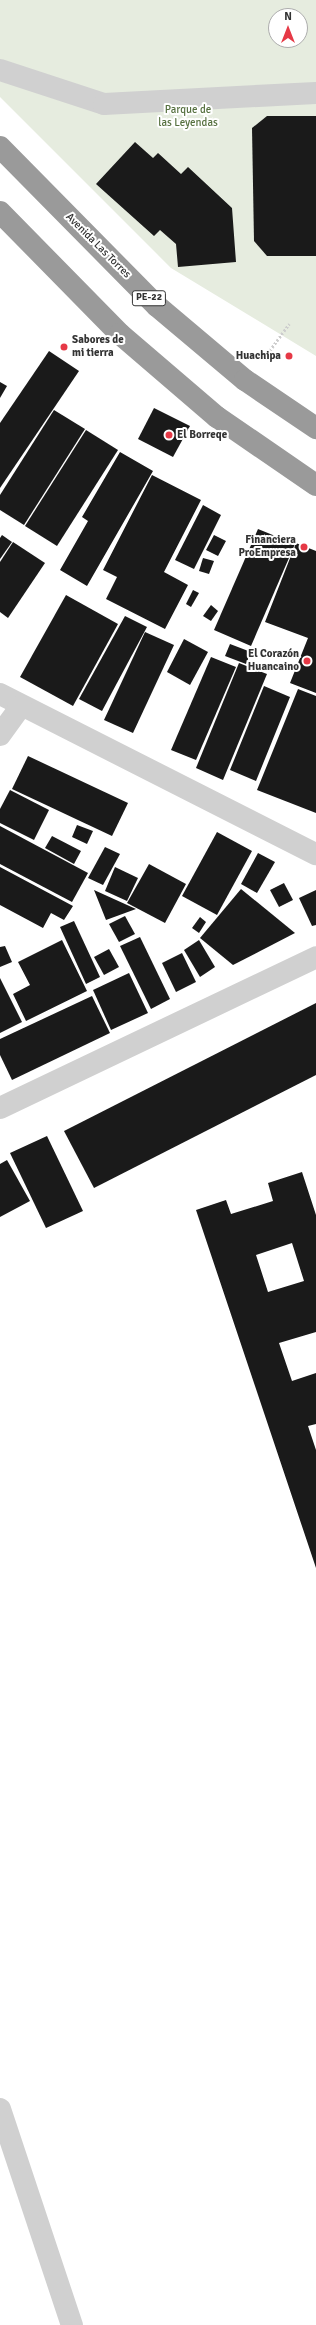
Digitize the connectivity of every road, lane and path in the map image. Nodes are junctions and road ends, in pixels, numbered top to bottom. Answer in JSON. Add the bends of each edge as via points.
{"nodes":[{"id":1,"x":0,"y":70,"type":"edge"},
{"id":2,"x":316,"y":93,"type":"edge"},
{"id":3,"x":0,"y":146,"type":"edge"},
{"id":4,"x":0,"y":212,"type":"edge"},
{"id":5,"x":316,"y":428,"type":"edge"},
{"id":6,"x":316,"y":485,"type":"edge"},
{"id":7,"x":0,"y":694,"type":"edge"},
{"id":8,"x":21,"y":706,"type":"junction"},
{"id":9,"x":0,"y":735,"type":"edge"},
{"id":10,"x":316,"y":854,"type":"edge"},
{"id":11,"x":316,"y":957,"type":"edge"},
{"id":12,"x":0,"y":1108,"type":"edge"},
{"id":13,"x":0,"y":2109,"type":"edge"},
{"id":14,"x":72,"y":2325,"type":"edge"}],
"edges":[{"from":1,"to":2,"type":"street","via":[[104,104]]},
{"from":3,"to":5,"type":"highway","name":"Avenida Las Torres","number":"PE-22","via":[[157,306],[245,380]]},
{"from":4,"to":6,"type":"highway","via":[[120,334],[217,417]]},
{"from":7,"to":8,"type":"street"},
{"from":8,"to":9,"type":"street"},
{"from":8,"to":10,"type":"street"},
{"from":11,"to":12,"type":"street"},
{"from":13,"to":14,"type":"street"}]}
